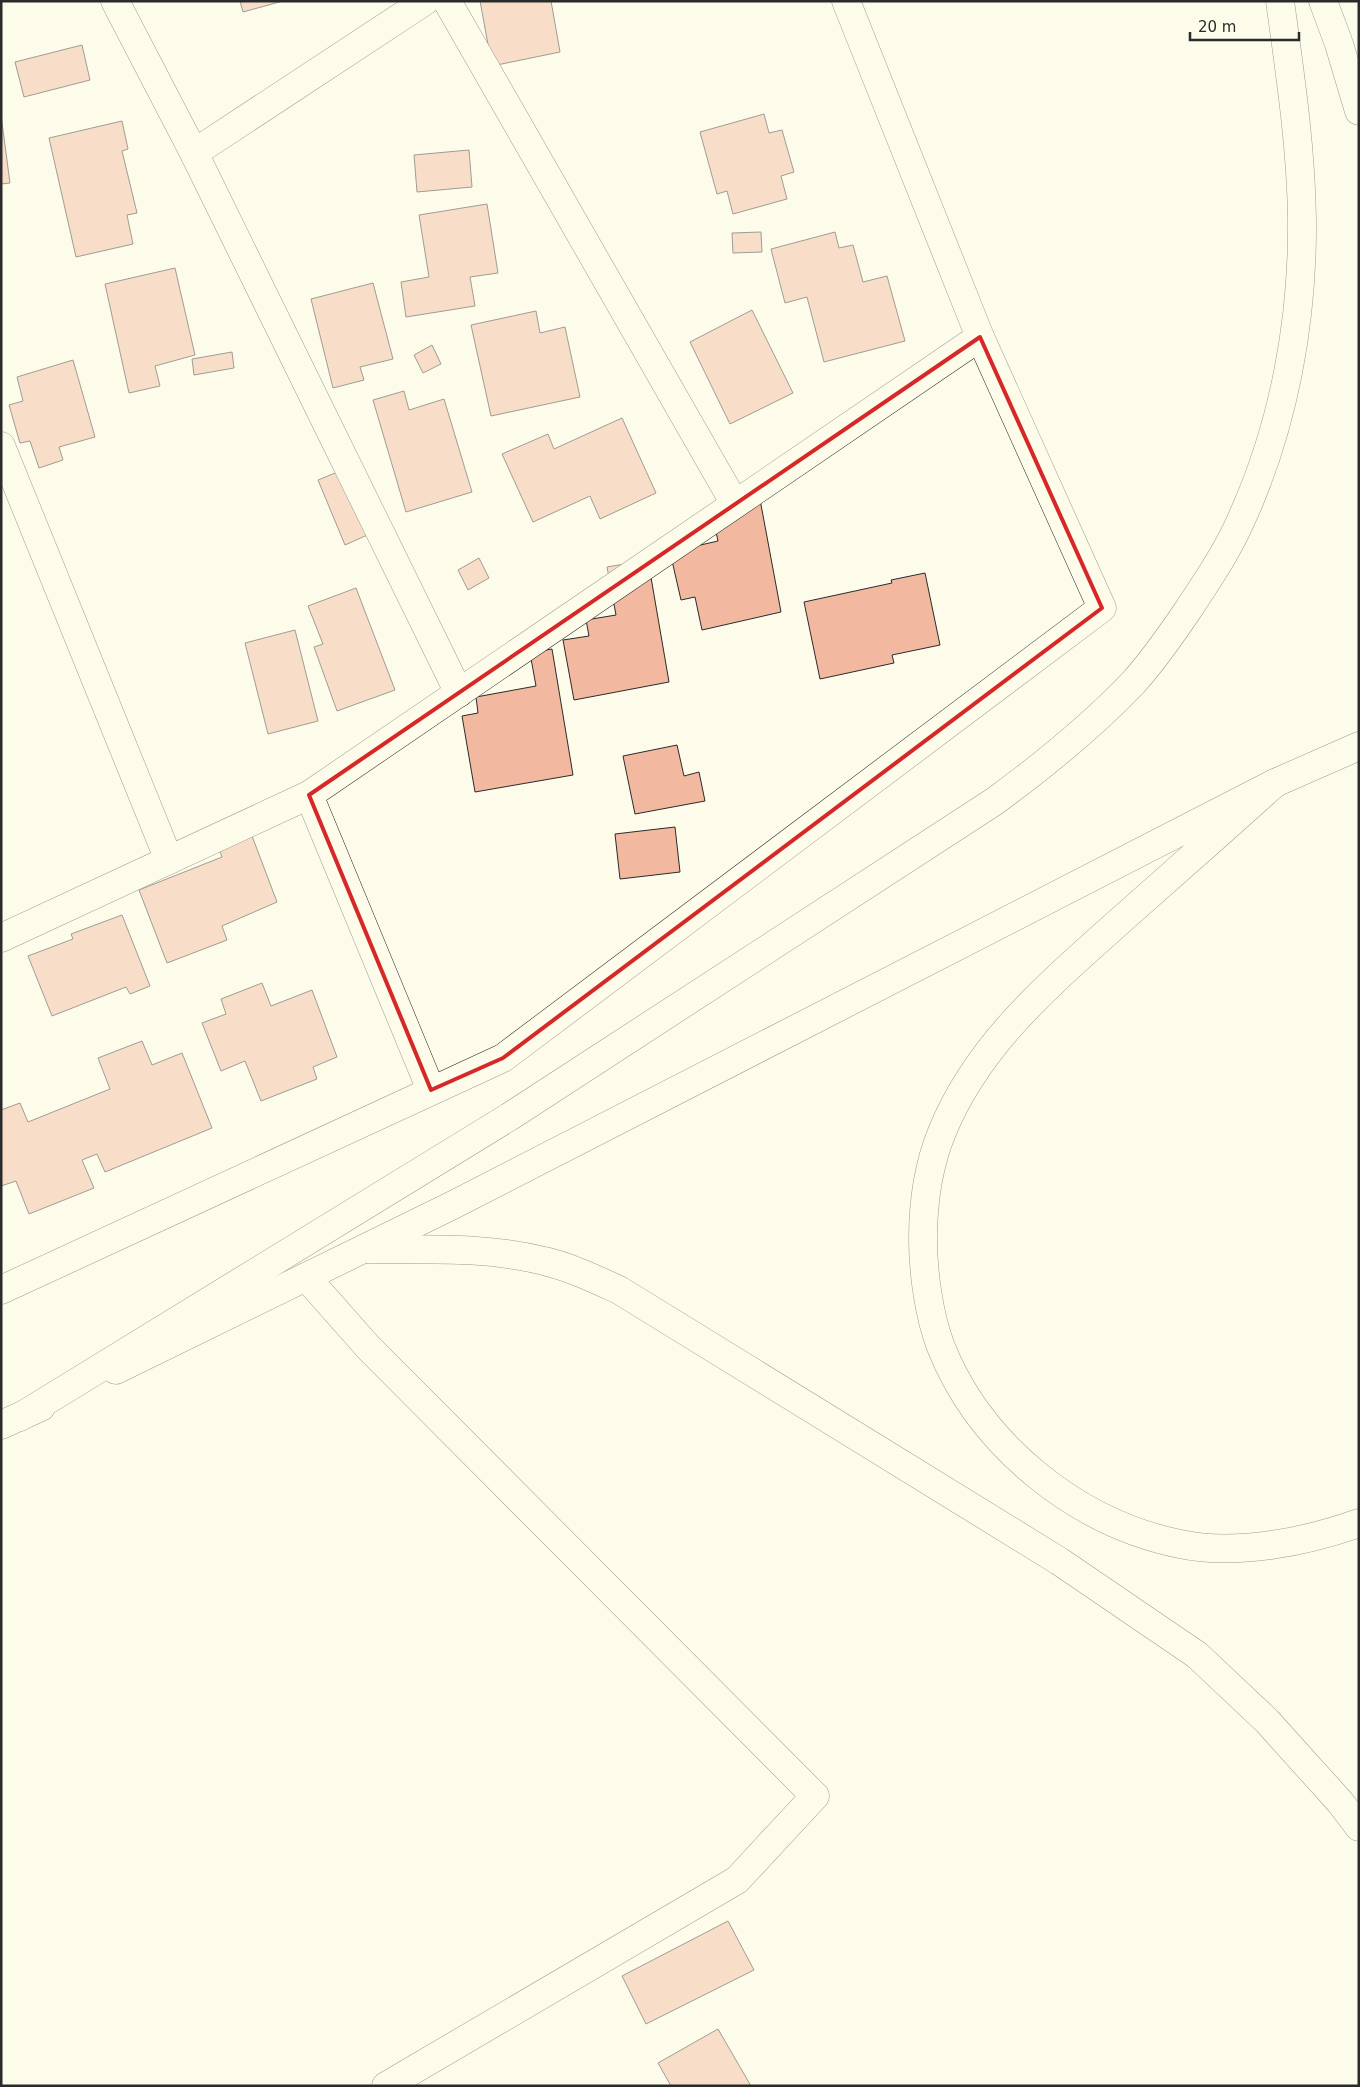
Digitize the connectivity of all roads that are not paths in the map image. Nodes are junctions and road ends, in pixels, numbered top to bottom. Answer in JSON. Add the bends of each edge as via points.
{"nodes":[{"id":1,"x":115,"y":1,"type":"edge"},
{"id":2,"x":425,"y":1,"type":"edge"},
{"id":3,"x":447,"y":1,"type":"edge"},
{"id":4,"x":846,"y":1,"type":"edge"},
{"id":5,"x":1280,"y":1,"type":"edge"},
{"id":6,"x":1323,"y":1,"type":"edge"},
{"id":7,"x":1359,"y":111,"type":"edge"},
{"id":8,"x":194,"y":153,"type":"junction"},
{"id":9,"x":980,"y":337,"type":"junction"},
{"id":10,"x":1,"y":446,"type":"edge"},
{"id":11,"x":734,"y":504,"type":"junction"},
{"id":12,"x":459,"y":693,"type":"junction"},
{"id":13,"x":1359,"y":746,"type":"edge"},
{"id":14,"x":1275,"y":783,"type":"junction"},
{"id":15,"x":309,"y":795,"type":"junction"},
{"id":16,"x":169,"y":860,"type":"junction"},
{"id":17,"x":1,"y":938,"type":"edge"},
{"id":18,"x":431,"y":1090,"type":"junction"},
{"id":19,"x":364,"y":1249,"type":"junction"},
{"id":20,"x":306,"y":1277,"type":"junction"},
{"id":21,"x":1,"y":1290,"type":"edge"},
{"id":22,"x":11,"y":1421,"type":"edge"},
{"id":23,"x":1359,"y":1522,"type":"edge"},
{"id":24,"x":1359,"y":1827,"type":"edge"},
{"id":25,"x":386,"y":2086,"type":"edge"}],
"edges":[{"from":1,"to":8,"type":"main road"},
{"from":2,"to":8,"type":"main road"},
{"from":3,"to":11,"type":"main road"},
{"from":4,"to":9,"type":"main road"},
{"from":5,"to":22,"type":"main road","via":[[1297,126],[1302,219],[1299,303],[1286,384],[1265,461],[1241,521],[1175,630],[1134,682],[1090,726],[994,801],[509,1117]]},
{"from":6,"to":7,"type":"main road"},
{"from":8,"to":12,"type":"main road"},
{"from":9,"to":11,"type":"main road"},
{"from":9,"to":18,"type":"main road","via":[[1102,608],[503,1058]]},
{"from":10,"to":16,"type":"main road"},
{"from":11,"to":12,"type":"main road"},
{"from":12,"to":15,"type":"main road"},
{"from":13,"to":14,"type":"main road"},
{"from":14,"to":19,"type":"main road"},
{"from":14,"to":23,"type":"main road","via":[[1038,994],[992,1045],[942,1132],[930,1170],[923,1215],[923,1260],[939,1343],[954,1378],[973,1407],[1021,1461],[1078,1504],[1143,1534],[1181,1545],[1219,1549],[1296,1540]]},
{"from":15,"to":16,"type":"main road"},
{"from":15,"to":18,"type":"main road"},
{"from":16,"to":17,"type":"main road"},
{"from":18,"to":21,"type":"main road"},
{"from":19,"to":20,"type":"main road"},
{"from":19,"to":24,"type":"main road","via":[[476,1250],[509,1254],[545,1261],[619,1290],[1059,1561],[1197,1655],[1267,1721]]},
{"from":20,"to":22,"type":"main road"},
{"from":20,"to":25,"type":"main road","via":[[368,1347],[816,1796],[737,1880]]}]}
